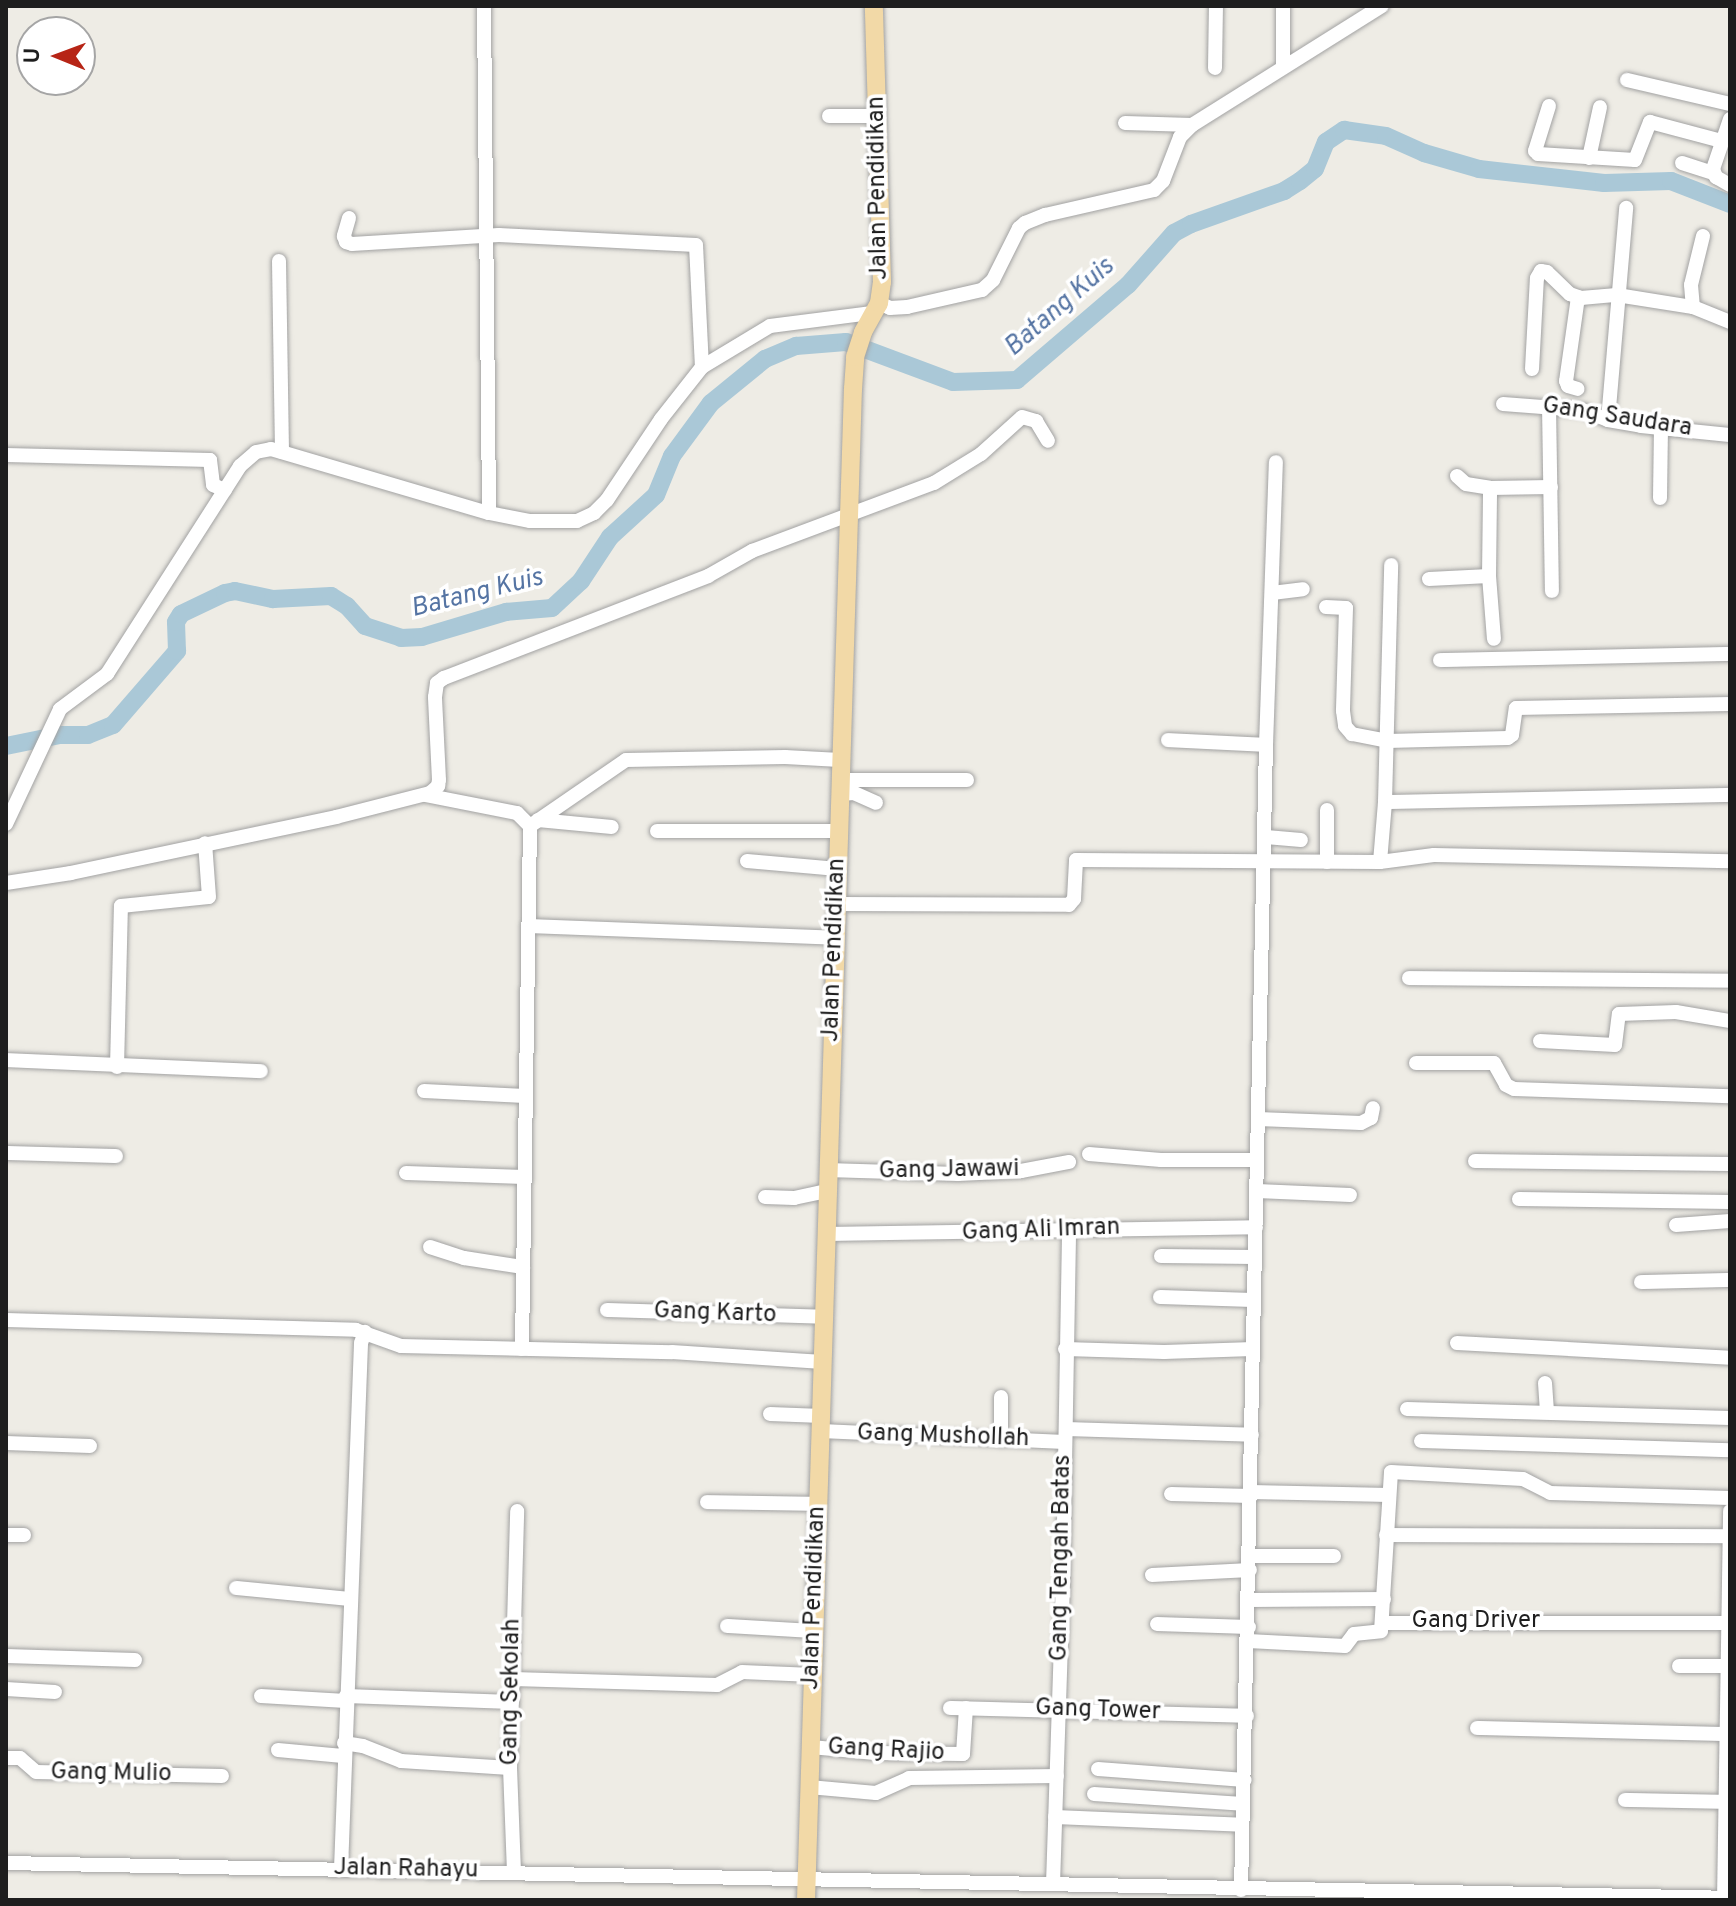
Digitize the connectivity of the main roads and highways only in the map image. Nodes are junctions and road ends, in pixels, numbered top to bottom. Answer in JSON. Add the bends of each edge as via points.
{"nodes":[{"id":1,"x":874,"y":6,"type":"edge"},
{"id":2,"x":806,"y":1900,"type":"edge"}],
"edges":[{"from":1,"to":2,"type":"main road","name":"Jalan Pendidikan","via":[[876,308],[855,357],[840,760],[846,787],[836,904]]}]}
